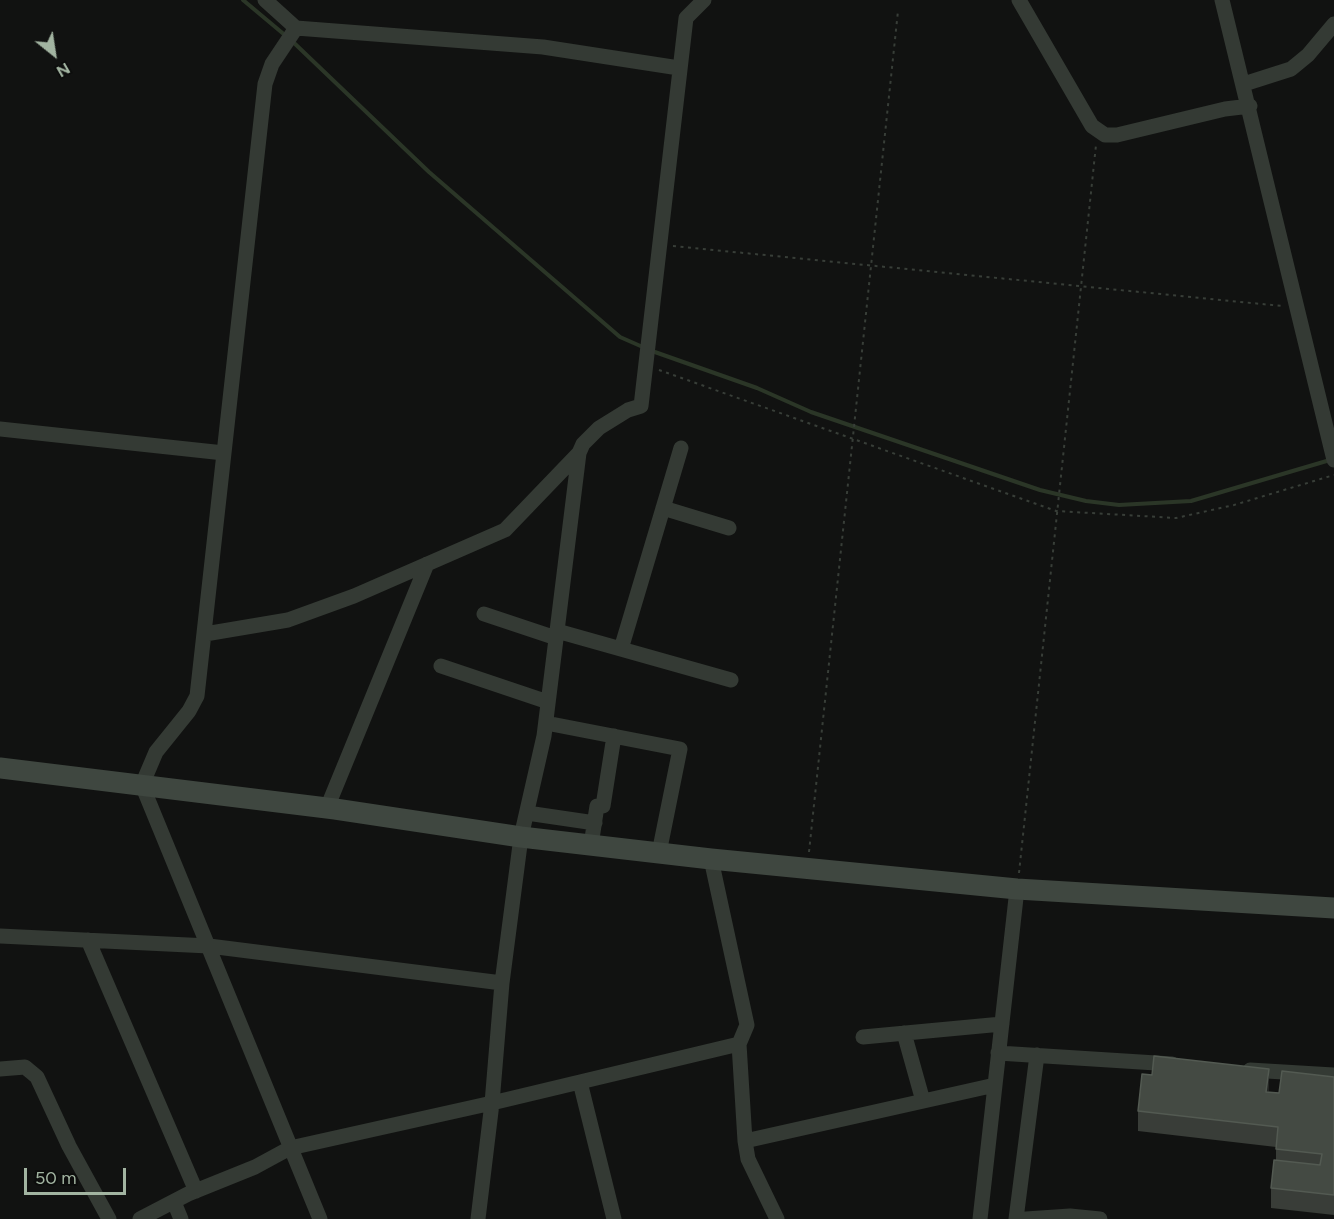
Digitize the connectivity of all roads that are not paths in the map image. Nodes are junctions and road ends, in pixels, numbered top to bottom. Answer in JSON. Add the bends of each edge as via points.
{"nodes":[{"id":1,"x":265,"y":0,"type":"edge"},
{"id":2,"x":704,"y":0,"type":"edge"},
{"id":3,"x":1019,"y":0,"type":"edge"},
{"id":4,"x":1222,"y":0,"type":"edge"},
{"id":5,"x":1334,"y":24,"type":"edge"},
{"id":6,"x":291,"y":35,"type":"junction"},
{"id":7,"x":679,"y":68,"type":"junction"},
{"id":8,"x":1244,"y":84,"type":"junction"},
{"id":9,"x":1250,"y":106,"type":"junction"},
{"id":10,"x":0,"y":429,"type":"edge"},
{"id":11,"x":681,"y":448,"type":"dead end"},
{"id":12,"x":224,"y":453,"type":"junction"},
{"id":13,"x":579,"y":453,"type":"junction"},
{"id":14,"x":1333,"y":457,"type":"edge"},
{"id":15,"x":663,"y":508,"type":"junction"},
{"id":16,"x":729,"y":528,"type":"dead end"},
{"id":17,"x":427,"y":564,"type":"junction"},
{"id":18,"x":484,"y":614,"type":"dead end"},
{"id":19,"x":205,"y":634,"type":"junction"},
{"id":20,"x":557,"y":635,"type":"junction"},
{"id":21,"x":621,"y":649,"type":"junction"},
{"id":22,"x":441,"y":666,"type":"dead end"},
{"id":23,"x":731,"y":680,"type":"dead end"},
{"id":24,"x":548,"y":702,"type":"junction"},
{"id":25,"x":546,"y":723,"type":"junction"},
{"id":26,"x":614,"y":736,"type":"junction"},
{"id":27,"x":0,"y":768,"type":"edge"},
{"id":28,"x":142,"y":785,"type":"junction"},
{"id":29,"x":327,"y":808,"type":"junction"},
{"id":30,"x":527,"y":813,"type":"junction"},
{"id":31,"x":595,"y":823,"type":"junction"},
{"id":32,"x":521,"y":837,"type":"junction"},
{"id":33,"x":591,"y":846,"type":"junction"},
{"id":34,"x":659,"y":853,"type":"junction"},
{"id":35,"x":711,"y":860,"type":"junction"},
{"id":36,"x":1017,"y":889,"type":"junction"},
{"id":37,"x":1334,"y":908,"type":"edge"},
{"id":38,"x":0,"y":936,"type":"edge"},
{"id":39,"x":88,"y":940,"type":"junction"},
{"id":40,"x":209,"y":946,"type":"junction"},
{"id":41,"x":502,"y":983,"type":"junction"},
{"id":42,"x":1002,"y":1024,"type":"junction"},
{"id":43,"x":904,"y":1033,"type":"junction"},
{"id":44,"x":863,"y":1037,"type":"dead end"},
{"id":45,"x":740,"y":1044,"type":"junction"},
{"id":46,"x":998,"y":1053,"type":"junction"},
{"id":47,"x":1037,"y":1055,"type":"junction"},
{"id":48,"x":1192,"y":1066,"type":"edge"},
{"id":49,"x":0,"y":1069,"type":"edge"},
{"id":50,"x":1239,"y":1069,"type":"edge"},
{"id":51,"x":1334,"y":1075,"type":"edge"},
{"id":52,"x":580,"y":1082,"type":"junction"},
{"id":53,"x":995,"y":1085,"type":"junction"},
{"id":54,"x":923,"y":1101,"type":"junction"},
{"id":55,"x":492,"y":1103,"type":"junction"},
{"id":56,"x":745,"y":1142,"type":"junction"},
{"id":57,"x":290,"y":1148,"type":"junction"},
{"id":58,"x":196,"y":1191,"type":"junction"},
{"id":59,"x":174,"y":1202,"type":"junction"},
{"id":60,"x":109,"y":1219,"type":"edge"},
{"id":61,"x":140,"y":1219,"type":"edge"},
{"id":62,"x":181,"y":1219,"type":"edge"},
{"id":63,"x":320,"y":1219,"type":"edge"},
{"id":64,"x":478,"y":1219,"type":"edge"},
{"id":65,"x":614,"y":1219,"type":"edge"},
{"id":66,"x":777,"y":1219,"type":"edge"},
{"id":67,"x":980,"y":1219,"type":"edge"},
{"id":68,"x":1016,"y":1219,"type":"edge"},
{"id":69,"x":1026,"y":1219,"type":"edge"},
{"id":70,"x":1100,"y":1219,"type":"edge"}],
"edges":[{"from":1,"to":6,"type":"street"},
{"from":2,"to":7,"type":"street","via":[[686,18]]},
{"from":3,"to":9,"type":"street","via":[[1092,126],[1105,135]]},
{"from":4,"to":8,"type":"street"},
{"from":5,"to":8,"type":"street","via":[[1291,69]]},
{"from":6,"to":7,"type":"street","via":[[543,47]]},
{"from":6,"to":12,"type":"street","via":[[272,64],[265,84]]},
{"from":7,"to":13,"type":"street","via":[[641,406],[599,428]]},
{"from":8,"to":9,"type":"street"},
{"from":9,"to":14,"type":"street"},
{"from":10,"to":12,"type":"street"},
{"from":11,"to":15,"type":"street"},
{"from":12,"to":19,"type":"street"},
{"from":13,"to":17,"type":"street","via":[[505,530]]},
{"from":13,"to":20,"type":"street"},
{"from":15,"to":16,"type":"street"},
{"from":15,"to":21,"type":"street"},
{"from":17,"to":19,"type":"street","via":[[288,621]]},
{"from":17,"to":29,"type":"street"},
{"from":18,"to":20,"type":"street"},
{"from":19,"to":28,"type":"street","via":[[197,696],[156,752]]},
{"from":20,"to":21,"type":"street"},
{"from":20,"to":24,"type":"street"},
{"from":21,"to":23,"type":"street"},
{"from":22,"to":24,"type":"street"},
{"from":24,"to":25,"type":"street"},
{"from":25,"to":26,"type":"street"},
{"from":25,"to":30,"type":"street"},
{"from":26,"to":31,"type":"street","via":[[603,806],[597,806]]},
{"from":26,"to":34,"type":"street","via":[[680,749]]},
{"from":27,"to":28,"type":"street"},
{"from":28,"to":29,"type":"street"},
{"from":28,"to":40,"type":"street"},
{"from":29,"to":32,"type":"street"},
{"from":30,"to":31,"type":"street"},
{"from":30,"to":32,"type":"street"},
{"from":31,"to":33,"type":"street"},
{"from":32,"to":33,"type":"street"},
{"from":32,"to":41,"type":"street"},
{"from":33,"to":34,"type":"street"},
{"from":34,"to":35,"type":"street"},
{"from":35,"to":36,"type":"street"},
{"from":35,"to":45,"type":"street","via":[[747,1025]]},
{"from":36,"to":37,"type":"street"},
{"from":36,"to":42,"type":"street"},
{"from":38,"to":39,"type":"street"},
{"from":39,"to":40,"type":"street"},
{"from":39,"to":58,"type":"street"},
{"from":40,"to":41,"type":"street"},
{"from":40,"to":57,"type":"street"},
{"from":41,"to":55,"type":"street"},
{"from":42,"to":43,"type":"street"},
{"from":42,"to":46,"type":"street"},
{"from":43,"to":44,"type":"street"},
{"from":43,"to":54,"type":"street"},
{"from":45,"to":52,"type":"street"},
{"from":45,"to":56,"type":"street"},
{"from":46,"to":47,"type":"street"},
{"from":46,"to":53,"type":"street"},
{"from":47,"to":48,"type":"street"},
{"from":47,"to":68,"type":"street"},
{"from":49,"to":60,"type":"street","via":[[25,1067],[37,1077]]},
{"from":50,"to":51,"type":"street"},
{"from":52,"to":55,"type":"street"},
{"from":52,"to":65,"type":"street"},
{"from":53,"to":54,"type":"street"},
{"from":53,"to":67,"type":"street"},
{"from":54,"to":56,"type":"street"},
{"from":55,"to":57,"type":"street"},
{"from":55,"to":64,"type":"street"},
{"from":56,"to":66,"type":"street","via":[[748,1159]]},
{"from":57,"to":58,"type":"street"},
{"from":57,"to":63,"type":"street"},
{"from":58,"to":59,"type":"street"},
{"from":59,"to":61,"type":"street"},
{"from":59,"to":62,"type":"street"},
{"from":69,"to":70,"type":"street"}]}
